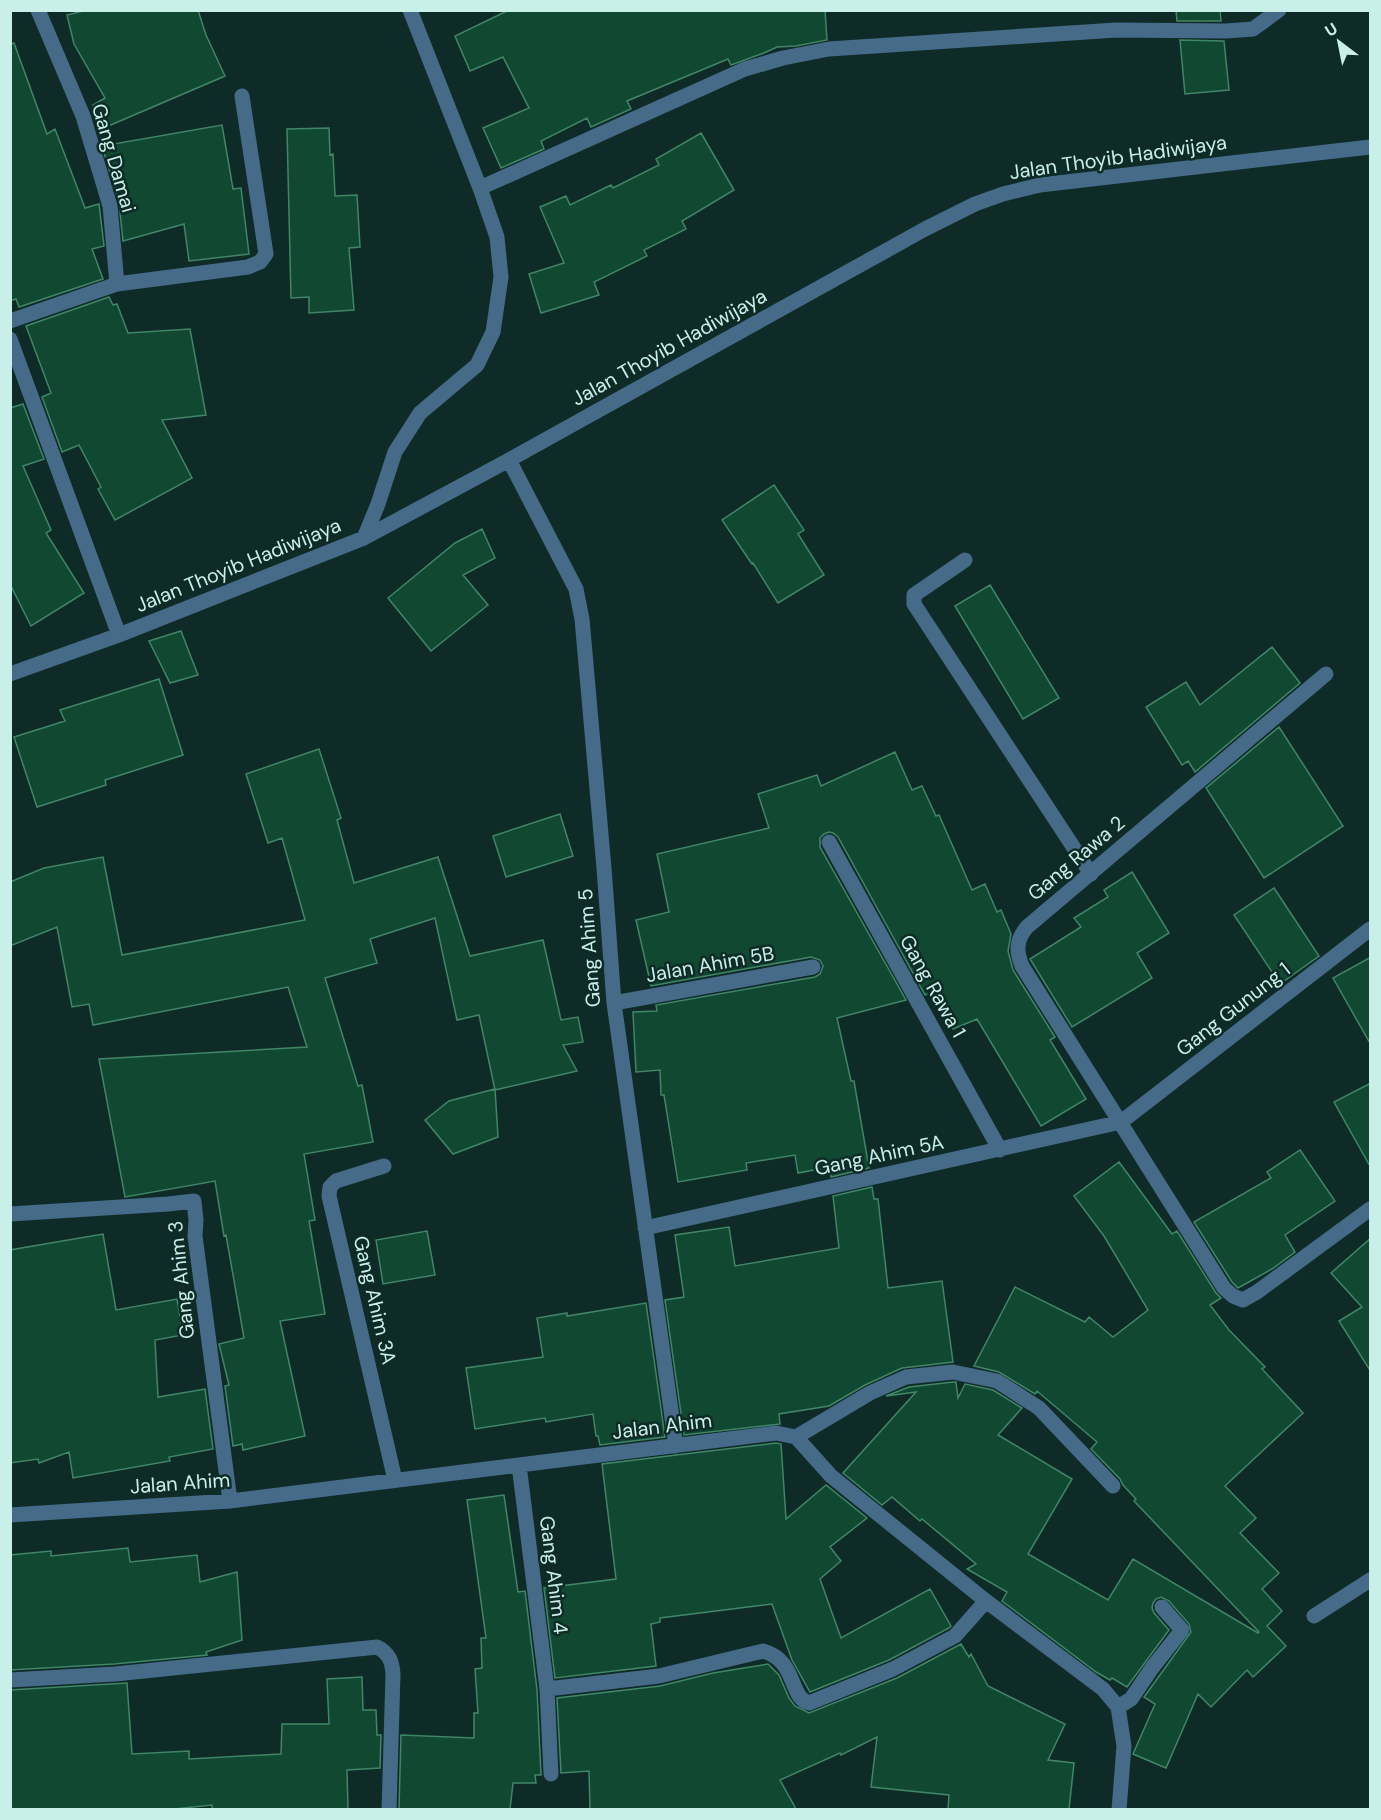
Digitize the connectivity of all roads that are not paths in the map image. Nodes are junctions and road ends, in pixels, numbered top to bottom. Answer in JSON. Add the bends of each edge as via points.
{"nodes":[{"id":1,"x":38,"y":10,"type":"edge"},
{"id":2,"x":1279,"y":10,"type":"edge"},
{"id":3,"x":415,"y":12,"type":"edge"},
{"id":4,"x":242,"y":96,"type":"dead end"},
{"id":5,"x":1371,"y":147,"type":"edge"},
{"id":6,"x":480,"y":188,"type":"junction"},
{"id":7,"x":117,"y":284,"type":"junction"},
{"id":8,"x":10,"y":321,"type":"edge"},
{"id":9,"x":10,"y":339,"type":"edge"},
{"id":10,"x":509,"y":460,"type":"junction"},
{"id":11,"x":364,"y":538,"type":"junction"},
{"id":12,"x":966,"y":560,"type":"dead end"},
{"id":13,"x":119,"y":635,"type":"junction"},
{"id":14,"x":10,"y":674,"type":"edge"},
{"id":15,"x":1326,"y":674,"type":"dead end"},
{"id":16,"x":829,"y":842,"type":"dead end"},
{"id":17,"x":1091,"y":874,"type":"junction"},
{"id":18,"x":1371,"y":929,"type":"edge"},
{"id":19,"x":813,"y":967,"type":"dead end"},
{"id":20,"x":614,"y":1003,"type":"junction"},
{"id":21,"x":1122,"y":1122,"type":"junction"},
{"id":22,"x":1000,"y":1150,"type":"junction"},
{"id":23,"x":384,"y":1166,"type":"dead end"},
{"id":24,"x":1371,"y":1209,"type":"edge"},
{"id":25,"x":10,"y":1214,"type":"edge"},
{"id":26,"x":645,"y":1228,"type":"junction"},
{"id":27,"x":796,"y":1437,"type":"junction"},
{"id":28,"x":676,"y":1446,"type":"junction"},
{"id":29,"x":519,"y":1465,"type":"junction"},
{"id":30,"x":395,"y":1480,"type":"junction"},
{"id":31,"x":1113,"y":1486,"type":"dead end"},
{"id":32,"x":230,"y":1501,"type":"junction"},
{"id":33,"x":10,"y":1515,"type":"edge"},
{"id":34,"x":1371,"y":1580,"type":"edge"},
{"id":35,"x":986,"y":1601,"type":"junction"},
{"id":36,"x":1162,"y":1607,"type":"dead end"},
{"id":37,"x":1314,"y":1616,"type":"dead end"},
{"id":38,"x":10,"y":1680,"type":"edge"},
{"id":39,"x":547,"y":1689,"type":"junction"},
{"id":40,"x":1118,"y":1707,"type":"junction"},
{"id":41,"x":551,"y":1774,"type":"dead end"},
{"id":42,"x":389,"y":1809,"type":"edge"},
{"id":43,"x":1119,"y":1809,"type":"edge"}],
"edges":[{"from":1,"to":7,"type":"street","name":"Gang Damai","via":[[83,116],[110,206]]},
{"from":2,"to":6,"type":"street","via":[[1253,29],[1116,30],[829,49],[783,58],[745,69]]},
{"from":3,"to":6,"type":"street"},
{"from":4,"to":7,"type":"street","via":[[266,254],[248,267]]},
{"from":5,"to":10,"type":"street","name":"Jalan Thoyib Hadiwijaya","via":[[1040,185],[975,204]]},
{"from":6,"to":11,"type":"street","via":[[497,237],[501,277],[492,332],[477,365],[420,413],[395,452]]},
{"from":7,"to":8,"type":"street"},
{"from":9,"to":13,"type":"street"},
{"from":10,"to":11,"type":"street","name":"Jalan Thoyib Hadiwijaya"},
{"from":10,"to":20,"type":"street","name":"Gang Ahim 5","via":[[576,590],[582,619]]},
{"from":11,"to":13,"type":"street","name":"Jalan Thoyib Hadiwijaya"},
{"from":12,"to":17,"type":"street","via":[[914,595],[914,604]]},
{"from":13,"to":14,"type":"street","name":"Jalan Thoyib Hadiwijaya"},
{"from":15,"to":17,"type":"street","name":"Gang Rawa 2"},
{"from":16,"to":22,"type":"street","name":"Gang Rawa 1"},
{"from":17,"to":21,"type":"street","name":"Gang Rawa 2","via":[[1027,927],[1017,944],[1018,957]]},
{"from":18,"to":21,"type":"street","name":"Gang Gunung 1"},
{"from":19,"to":20,"type":"street","name":"Jalan Ahim 5B"},
{"from":20,"to":26,"type":"street","name":"Gang Ahim 5"},
{"from":21,"to":22,"type":"street","name":"Gang Ahim 5A"},
{"from":21,"to":24,"type":"street","name":"Gang Rawa 2","via":[[1224,1288],[1243,1300]]},
{"from":22,"to":26,"type":"street","name":"Gang Ahim 5A"},
{"from":23,"to":30,"type":"street","name":"Gang Ahim 3A","via":[[336,1181],[329,1196]]},
{"from":25,"to":32,"type":"street","name":"Gang Ahim 3","via":[[194,1201],[195,1236]]},
{"from":26,"to":28,"type":"street","name":"Gang Ahim 5"},
{"from":27,"to":28,"type":"street","name":"Jalan Ahim","via":[[776,1433]]},
{"from":27,"to":31,"type":"street","via":[[870,1393],[906,1377],[953,1372],[997,1381],[1040,1408]]},
{"from":27,"to":35,"type":"street","via":[[831,1476]]},
{"from":28,"to":29,"type":"street","name":"Jalan Ahim"},
{"from":29,"to":30,"type":"street","name":"Jalan Ahim"},
{"from":29,"to":39,"type":"street","name":"Gang Ahim 4"},
{"from":30,"to":32,"type":"street","name":"Jalan Ahim"},
{"from":32,"to":33,"type":"street","name":"Jalan Ahim"},
{"from":34,"to":37,"type":"street"},
{"from":35,"to":39,"type":"street","via":[[955,1636],[893,1670],[809,1703],[800,1699],[782,1661],[764,1651],[659,1676]]},
{"from":35,"to":40,"type":"street","via":[[1102,1689]]},
{"from":36,"to":40,"type":"street","via":[[1182,1630],[1131,1699]]},
{"from":38,"to":42,"type":"street","via":[[116,1674],[377,1647],[389,1656],[393,1674]]},
{"from":39,"to":41,"type":"street","name":"Gang Ahim 4"},
{"from":40,"to":43,"type":"street","via":[[1124,1746]]}]}
